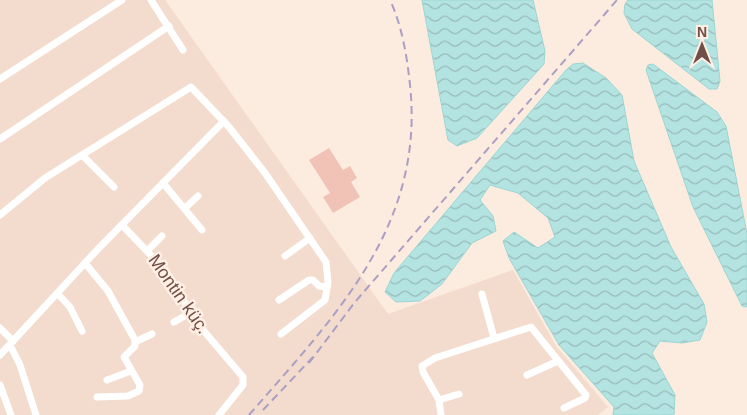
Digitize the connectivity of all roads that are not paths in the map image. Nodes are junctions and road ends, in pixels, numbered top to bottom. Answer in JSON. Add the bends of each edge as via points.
{"nodes":[{"id":1,"x":122,"y":0,"type":"edge"},
{"id":2,"x":151,"y":0,"type":"edge"},
{"id":3,"x":169,"y":26,"type":"junction"},
{"id":4,"x":184,"y":50,"type":"dead end"},
{"id":5,"x":0,"y":79,"type":"edge"},
{"id":6,"x":224,"y":121,"type":"junction"},
{"id":7,"x":0,"y":139,"type":"edge"},
{"id":8,"x":83,"y":156,"type":"junction"},
{"id":9,"x":163,"y":183,"type":"junction"},
{"id":10,"x":114,"y":187,"type":"dead end"},
{"id":11,"x":198,"y":196,"type":"dead end"},
{"id":12,"x":185,"y":208,"type":"junction"},
{"id":13,"x":0,"y":215,"type":"edge"},
{"id":14,"x":122,"y":225,"type":"junction"},
{"id":15,"x":202,"y":230,"type":"dead end"},
{"id":16,"x":162,"y":236,"type":"dead end"},
{"id":17,"x":310,"y":238,"type":"junction"},
{"id":18,"x":148,"y":250,"type":"junction"},
{"id":19,"x":285,"y":256,"type":"dead end"},
{"id":20,"x":85,"y":263,"type":"junction"},
{"id":21,"x":327,"y":287,"type":"junction"},
{"id":22,"x":58,"y":294,"type":"junction"},
{"id":23,"x":482,"y":294,"type":"dead end"},
{"id":24,"x":279,"y":300,"type":"dead end"},
{"id":25,"x":190,"y":313,"type":"junction"},
{"id":26,"x":174,"y":322,"type":"dead end"},
{"id":27,"x":0,"y":328,"type":"edge"},
{"id":28,"x":82,"y":331,"type":"dead end"},
{"id":29,"x":152,"y":334,"type":"dead end"},
{"id":30,"x":281,"y":334,"type":"dead end"},
{"id":31,"x":494,"y":338,"type":"junction"},
{"id":32,"x":135,"y":342,"type":"junction"},
{"id":33,"x":11,"y":343,"type":"junction"},
{"id":34,"x":0,"y":355,"type":"edge"},
{"id":35,"x":558,"y":361,"type":"junction"},
{"id":36,"x":131,"y":371,"type":"junction"},
{"id":37,"x":527,"y":375,"type":"dead end"},
{"id":38,"x":108,"y":380,"type":"dead end"},
{"id":39,"x":0,"y":385,"type":"edge"},
{"id":40,"x":459,"y":394,"type":"dead end"},
{"id":41,"x":97,"y":397,"type":"dead end"},
{"id":42,"x":439,"y":400,"type":"junction"},
{"id":43,"x":564,"y":408,"type":"dead end"},
{"id":44,"x":11,"y":415,"type":"edge"},
{"id":45,"x":36,"y":415,"type":"edge"},
{"id":46,"x":220,"y":415,"type":"edge"},
{"id":47,"x":441,"y":415,"type":"edge"}],
"edges":[{"from":1,"to":5,"type":"street"},
{"from":2,"to":3,"type":"street"},
{"from":3,"to":4,"type":"street"},
{"from":3,"to":7,"type":"street"},
{"from":6,"to":8,"type":"street","via":[[194,90],[187,88]]},
{"from":6,"to":9,"type":"street"},
{"from":6,"to":17,"type":"street"},
{"from":8,"to":10,"type":"street"},
{"from":8,"to":13,"type":"street","via":[[34,185]]},
{"from":9,"to":12,"type":"street"},
{"from":9,"to":14,"type":"street"},
{"from":11,"to":12,"type":"street"},
{"from":12,"to":15,"type":"street"},
{"from":14,"to":18,"type":"street","name":"Montin küç."},
{"from":14,"to":20,"type":"street"},
{"from":16,"to":18,"type":"street"},
{"from":17,"to":19,"type":"street"},
{"from":17,"to":21,"type":"street","via":[[326,262]]},
{"from":18,"to":25,"type":"street","name":"Montin küç.","via":[[169,275]]},
{"from":20,"to":22,"type":"street"},
{"from":20,"to":32,"type":"street","via":[[108,291]]},
{"from":21,"to":24,"type":"street","via":[[309,280]]},
{"from":21,"to":30,"type":"street","via":[[325,300]]},
{"from":22,"to":28,"type":"street","via":[[70,307]]},
{"from":22,"to":33,"type":"street"},
{"from":23,"to":31,"type":"street"},
{"from":25,"to":26,"type":"street"},
{"from":25,"to":46,"type":"street","name":"Montin küç.","via":[[243,377],[243,385]]},
{"from":27,"to":33,"type":"street"},
{"from":29,"to":32,"type":"street"},
{"from":31,"to":35,"type":"street","via":[[531,327]]},
{"from":31,"to":42,"type":"street","via":[[435,358],[422,366]]},
{"from":32,"to":36,"type":"street","via":[[124,357]]},
{"from":33,"to":34,"type":"street"},
{"from":33,"to":45,"type":"street"},
{"from":35,"to":37,"type":"street"},
{"from":35,"to":43,"type":"street","via":[[586,395]]},
{"from":36,"to":38,"type":"street"},
{"from":36,"to":41,"type":"street","via":[[140,385],[139,391],[128,396]]},
{"from":39,"to":44,"type":"street"},
{"from":40,"to":42,"type":"street"},
{"from":42,"to":47,"type":"street"}]}
